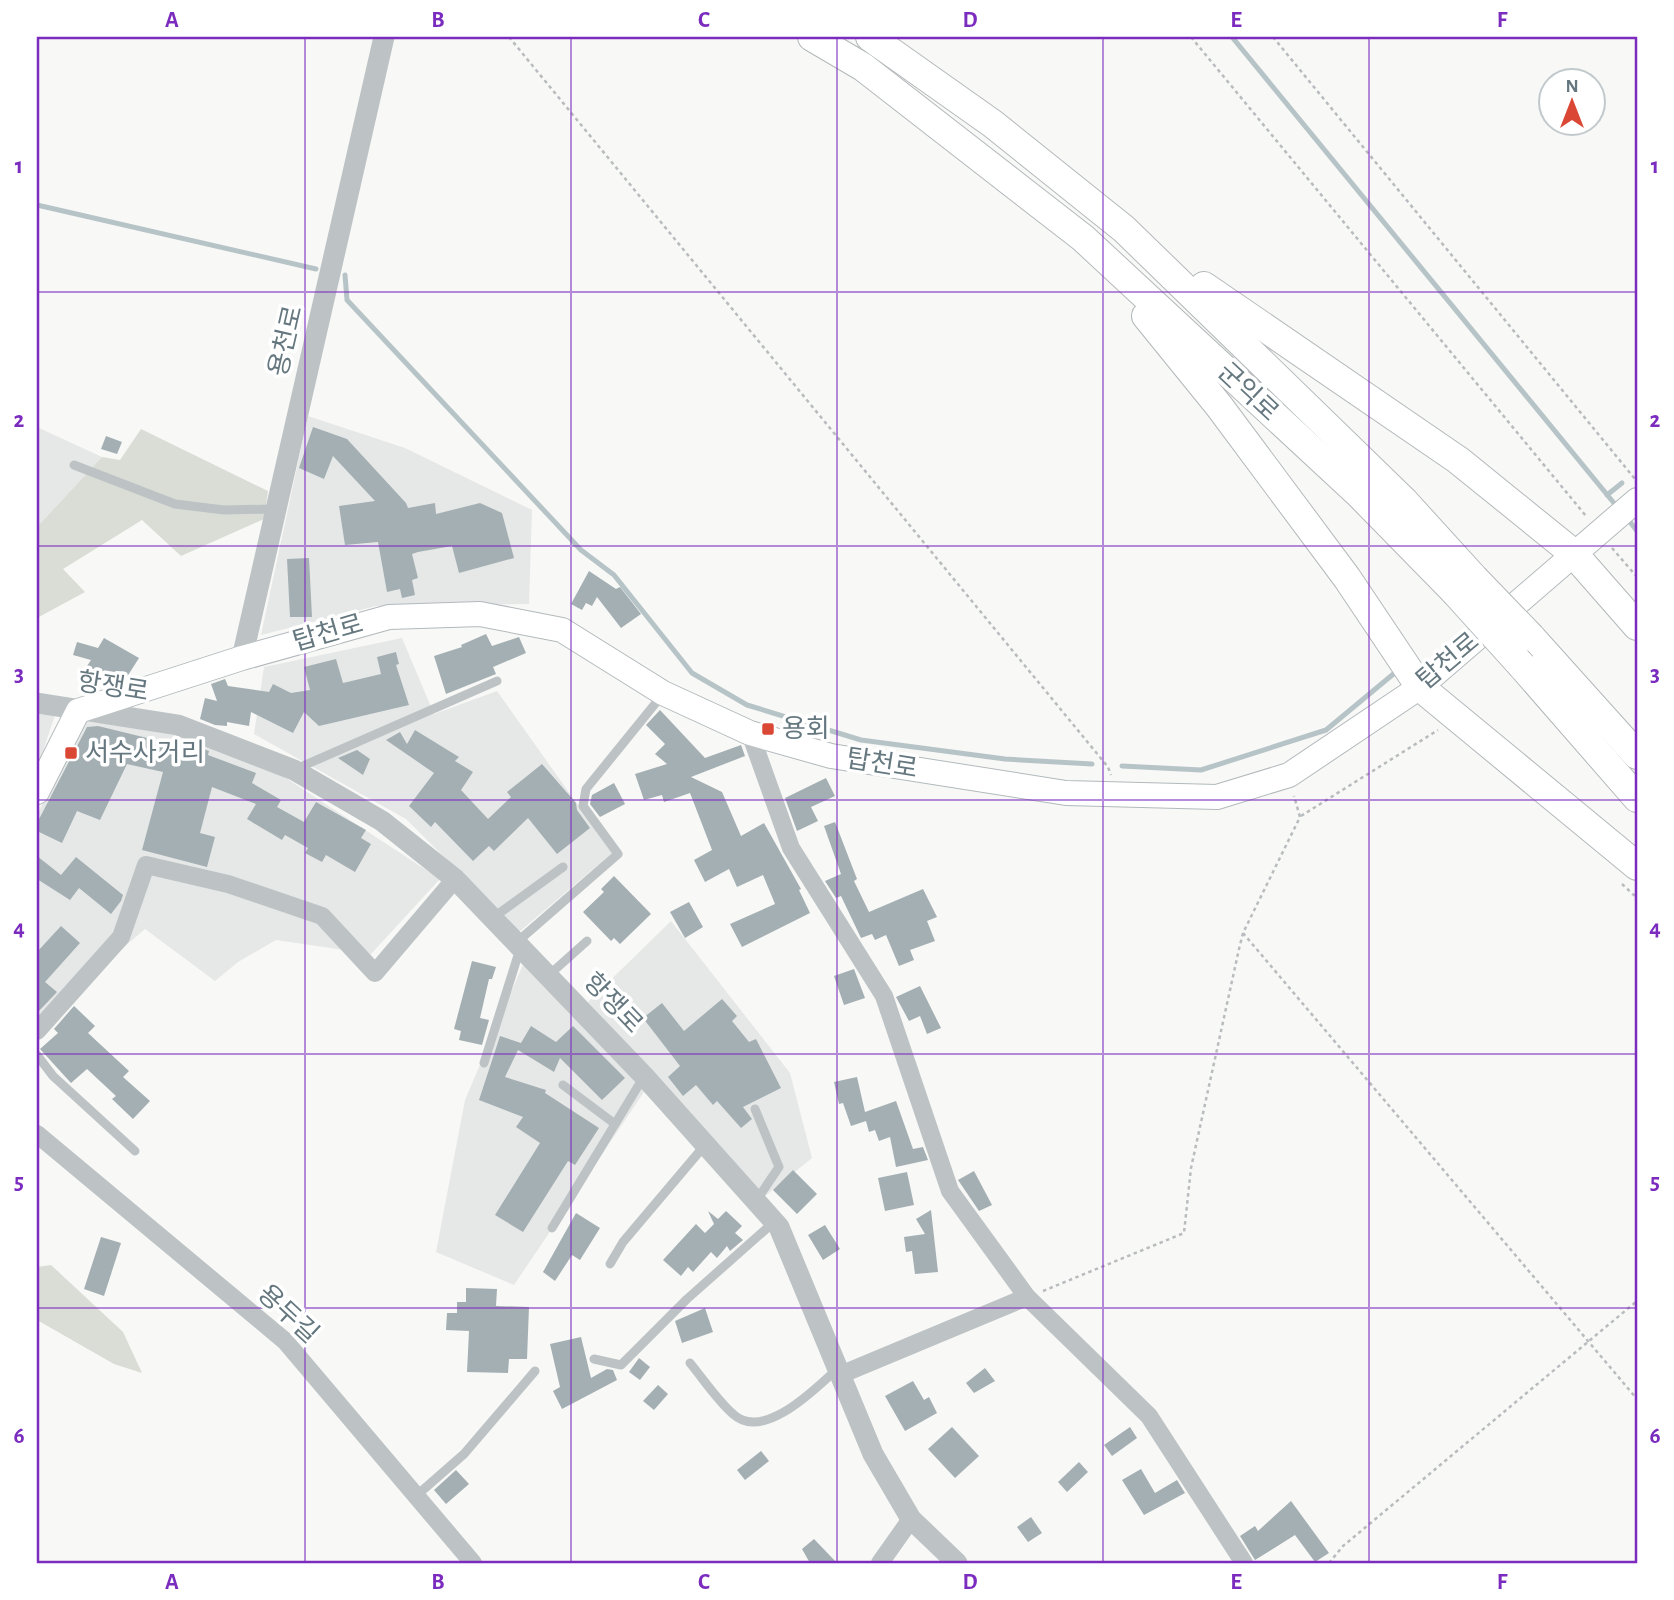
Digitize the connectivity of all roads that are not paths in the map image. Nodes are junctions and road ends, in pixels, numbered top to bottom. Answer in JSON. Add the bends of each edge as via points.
{"nodes":[{"id":1,"x":384,"y":37,"type":"edge"},
{"id":2,"x":812,"y":37,"type":"edge"},
{"id":3,"x":870,"y":37,"type":"edge"},
{"id":4,"x":1124,"y":229,"type":"junction"},
{"id":5,"x":1083,"y":238,"type":"junction"},
{"id":6,"x":74,"y":465,"type":"dead end"},
{"id":7,"x":1637,"y":500,"type":"edge"},
{"id":8,"x":276,"y":509,"type":"junction"},
{"id":9,"x":1573,"y":552,"type":"junction"},
{"id":10,"x":1465,"y":585,"type":"junction"},
{"id":11,"x":1637,"y":626,"type":"edge"},
{"id":12,"x":242,"y":657,"type":"junction"},
{"id":13,"x":497,"y":681,"type":"dead end"},
{"id":14,"x":1420,"y":687,"type":"junction"},
{"id":15,"x":663,"y":693,"type":"junction"},
{"id":16,"x":37,"y":703,"type":"edge"},
{"id":17,"x":78,"y":711,"type":"junction"},
{"id":18,"x":750,"y":733,"type":"junction"},
{"id":19,"x":1637,"y":755,"type":"edge"},
{"id":20,"x":295,"y":770,"type":"junction"},
{"id":21,"x":37,"y":792,"type":"edge"},
{"id":22,"x":1637,"y":798,"type":"edge"},
{"id":23,"x":563,"y":867,"type":"dead end"},
{"id":24,"x":1627,"y":873,"type":"edge"},
{"id":25,"x":455,"y":879,"type":"junction"},
{"id":26,"x":492,"y":918,"type":"junction"},
{"id":27,"x":587,"y":941,"type":"dead end"},
{"id":28,"x":518,"y":945,"type":"junction"},
{"id":29,"x":548,"y":976,"type":"junction"},
{"id":30,"x":37,"y":1031,"type":"edge"},
{"id":31,"x":37,"y":1055,"type":"edge"},
{"id":32,"x":484,"y":1063,"type":"dead end"},
{"id":33,"x":644,"y":1076,"type":"junction"},
{"id":34,"x":563,"y":1085,"type":"dead end"},
{"id":35,"x":755,"y":1109,"type":"dead end"},
{"id":36,"x":615,"y":1124,"type":"junction"},
{"id":37,"x":37,"y":1134,"type":"edge"},
{"id":38,"x":706,"y":1143,"type":"junction"},
{"id":39,"x":135,"y":1151,"type":"dead end"},
{"id":40,"x":756,"y":1200,"type":"junction"},
{"id":41,"x":774,"y":1222,"type":"junction"},
{"id":42,"x":552,"y":1228,"type":"dead end"},
{"id":43,"x":610,"y":1264,"type":"dead end"},
{"id":44,"x":1027,"y":1297,"type":"junction"},
{"id":45,"x":594,"y":1359,"type":"dead end"},
{"id":46,"x":690,"y":1363,"type":"dead end"},
{"id":47,"x":535,"y":1371,"type":"dead end"},
{"id":48,"x":839,"y":1372,"type":"junction"},
{"id":49,"x":416,"y":1496,"type":"junction"},
{"id":50,"x":911,"y":1519,"type":"junction"},
{"id":51,"x":473,"y":1563,"type":"edge"},
{"id":52,"x":880,"y":1563,"type":"edge"},
{"id":53,"x":957,"y":1563,"type":"edge"},
{"id":54,"x":1244,"y":1563,"type":"edge"}],
"edges":[{"from":1,"to":8,"type":"street","name":"용천로"},
{"from":2,"to":5,"type":"highway","name":"군익로","via":[[863,67]]},
{"from":3,"to":4,"type":"highway","name":"군익로","via":[[993,124]]},
{"from":4,"to":9,"type":"highway","via":[[1458,460]]},
{"from":4,"to":10,"type":"highway","name":"군익로","via":[[1404,501]]},
{"from":5,"to":10,"type":"highway","name":"군익로","via":[[1359,494]]},
{"from":5,"to":14,"type":"highway","via":[[1227,417],[1347,578]]},
{"from":6,"to":8,"type":"lane","via":[[174,504],[224,510]]},
{"from":7,"to":9,"type":"main road","name":"탑천로"},
{"from":8,"to":12,"type":"street","name":"용천로"},
{"from":9,"to":11,"type":"highway"},
{"from":9,"to":14,"type":"main road","name":"탑천로"},
{"from":10,"to":19,"type":"highway","name":"군익로","bridge":true,"via":[[1531,636]]},
{"from":10,"to":22,"type":"highway","name":"군익로","bridge":true,"via":[[1522,666]]},
{"from":12,"to":15,"type":"main road","name":"탑천로","via":[[388,617],[480,614],[562,630]]},
{"from":12,"to":17,"type":"main road","name":"탑천로"},
{"from":13,"to":20,"type":"lane"},
{"from":14,"to":18,"type":"main road","name":"탑천로","via":[[1289,775],[1217,797],[1066,793],[831,757]]},
{"from":14,"to":24,"type":"highway"},
{"from":15,"to":18,"type":"main road","name":"탑천로"},
{"from":15,"to":28,"type":"lane","via":[[586,789],[583,806],[618,854]]},
{"from":16,"to":17,"type":"street","name":"항쟁로"},
{"from":17,"to":20,"type":"street","name":"항쟁로","via":[[178,725]]},
{"from":17,"to":21,"type":"main road"},
{"from":18,"to":44,"type":"street","via":[[792,848],[884,996],[950,1191]]},
{"from":20,"to":25,"type":"street","name":"항쟁로","via":[[382,821]]},
{"from":23,"to":26,"type":"lane"},
{"from":25,"to":26,"type":"street","name":"항쟁로"},
{"from":25,"to":30,"type":"street","via":[[375,973],[322,916],[228,884],[146,865],[121,937]]},
{"from":26,"to":28,"type":"street","name":"항쟁로"},
{"from":27,"to":29,"type":"lane"},
{"from":28,"to":29,"type":"street","name":"항쟁로"},
{"from":28,"to":32,"type":"lane"},
{"from":29,"to":33,"type":"street","name":"항쟁로"},
{"from":31,"to":39,"type":"lane","via":[[53,1076]]},
{"from":33,"to":36,"type":"lane"},
{"from":33,"to":38,"type":"street","name":"항쟁로"},
{"from":34,"to":36,"type":"lane"},
{"from":35,"to":40,"type":"lane","via":[[779,1167]]},
{"from":36,"to":42,"type":"lane"},
{"from":37,"to":49,"type":"street","name":"용두길","via":[[285,1341]]},
{"from":38,"to":40,"type":"street","name":"항쟁로"},
{"from":38,"to":43,"type":"lane"},
{"from":40,"to":41,"type":"street","name":"항쟁로"},
{"from":41,"to":45,"type":"lane","via":[[621,1365]]},
{"from":41,"to":48,"type":"street","name":"항쟁로"},
{"from":44,"to":48,"type":"street"},
{"from":44,"to":54,"type":"street","via":[[1149,1416]]},
{"from":46,"to":48,"type":"lane","via":[[735,1417],[758,1422],[788,1412]]},
{"from":47,"to":49,"type":"lane","via":[[464,1454]]},
{"from":48,"to":50,"type":"street","name":"항쟁로","via":[[873,1454]]},
{"from":49,"to":51,"type":"street","name":"용두길"},
{"from":50,"to":52,"type":"street"},
{"from":50,"to":53,"type":"street","name":"항쟁로"}]}
